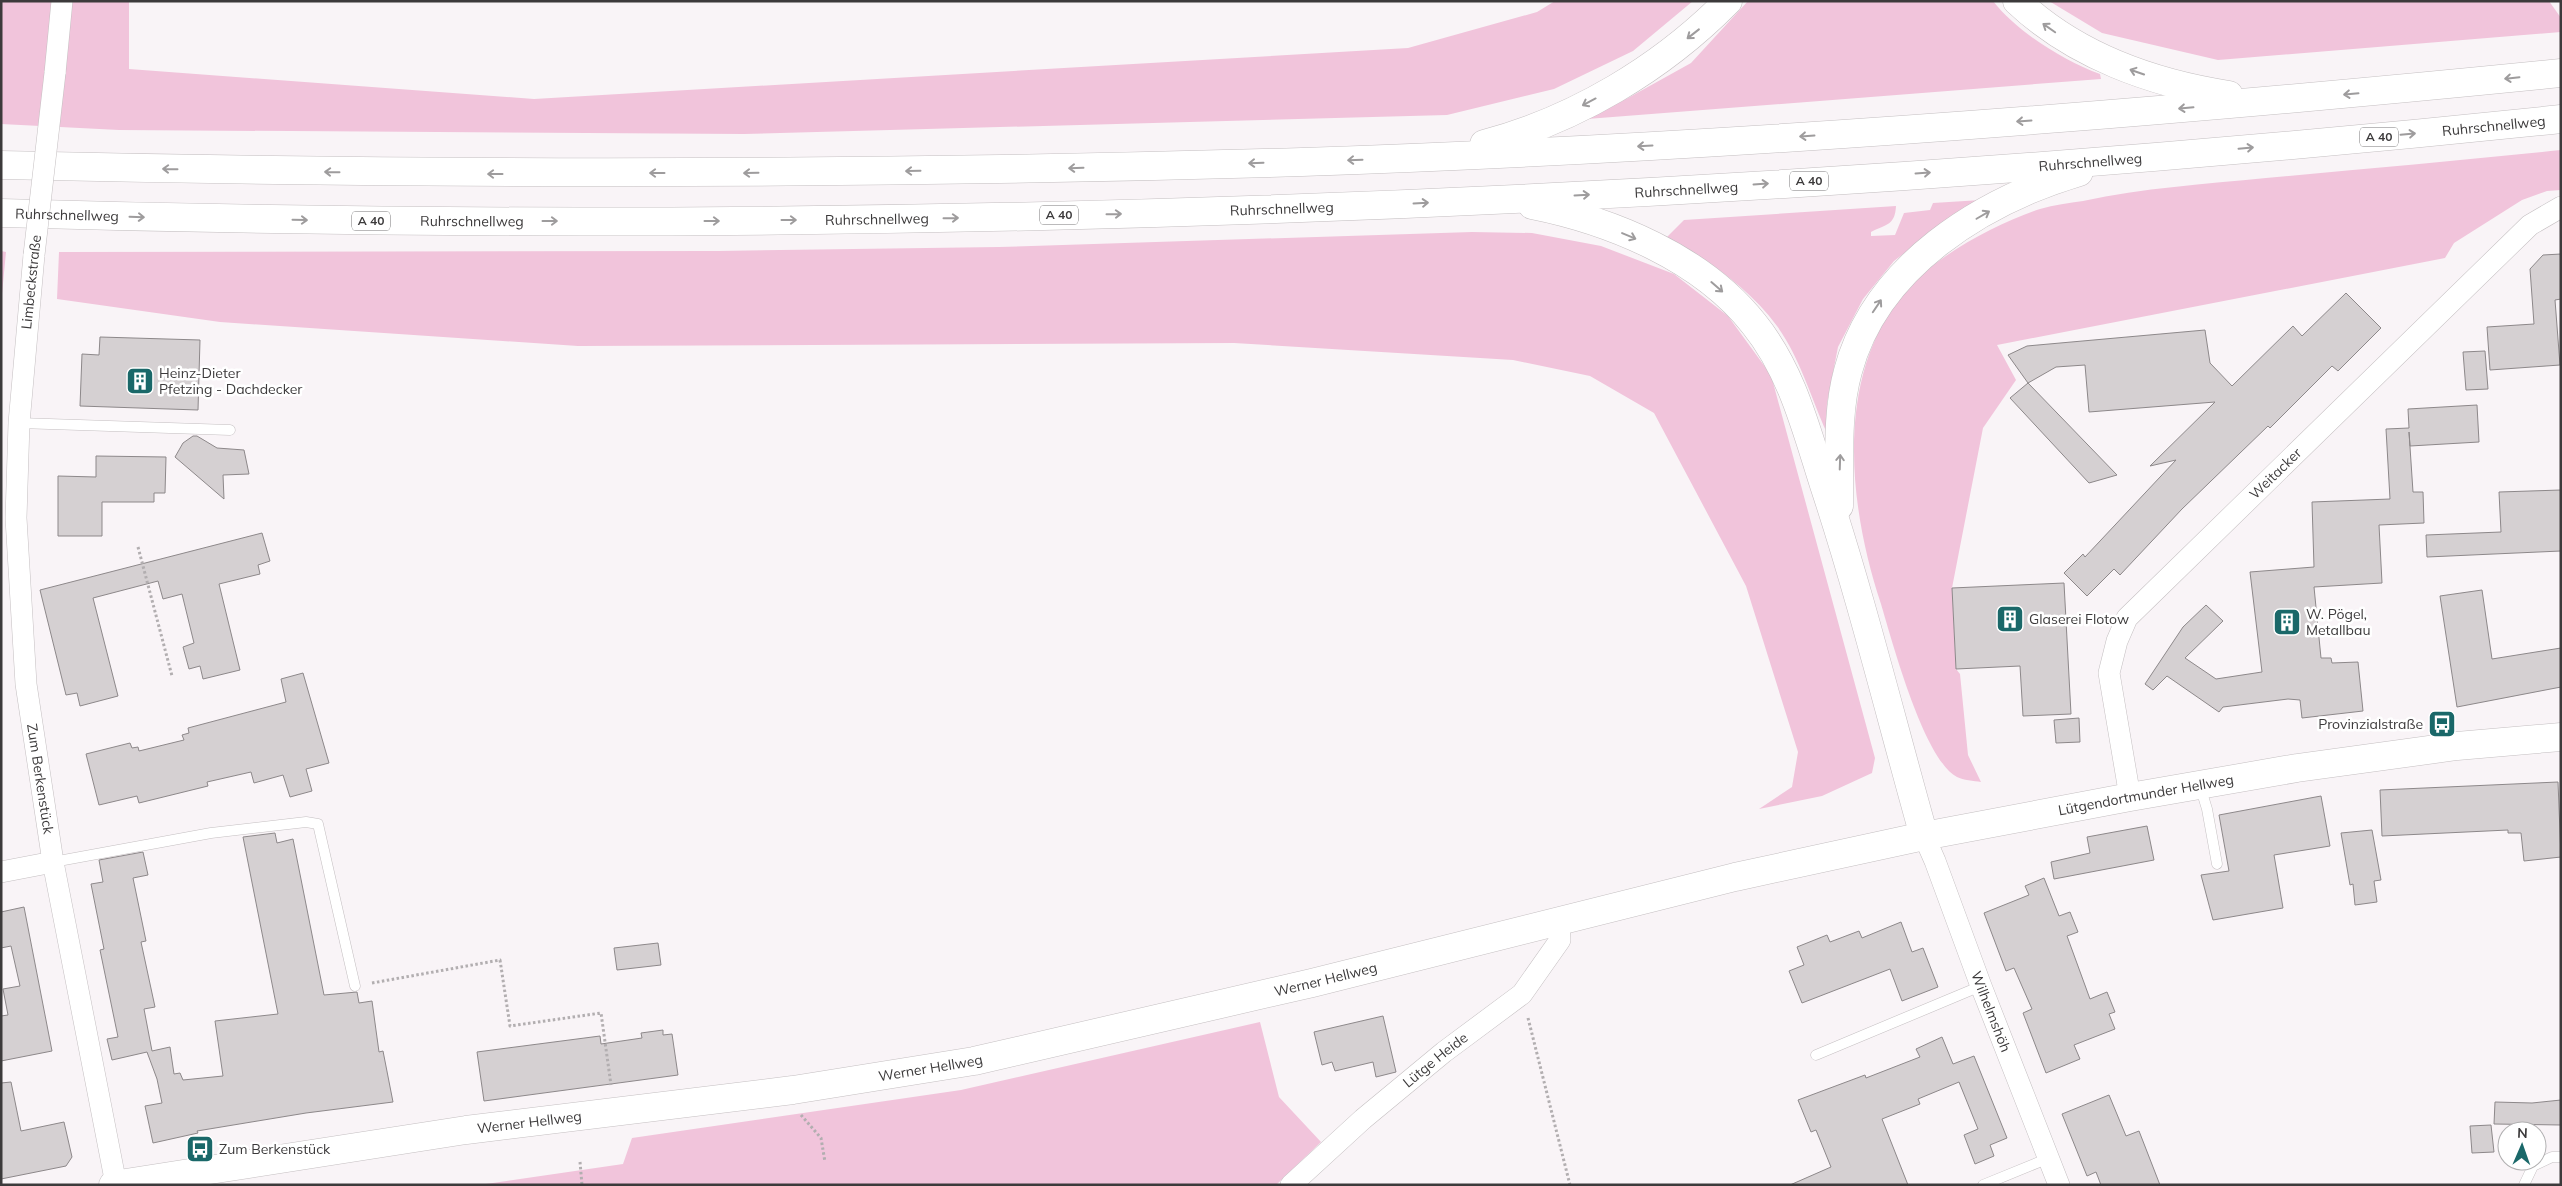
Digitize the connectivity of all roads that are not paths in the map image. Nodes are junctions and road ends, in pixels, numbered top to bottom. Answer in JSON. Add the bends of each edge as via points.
{"nodes":[{"id":1,"x":62,"y":1,"type":"edge"},
{"id":2,"x":1728,"y":1,"type":"edge"},
{"id":3,"x":2017,"y":1,"type":"edge"},
{"id":4,"x":2561,"y":73,"type":"edge"},
{"id":5,"x":2305,"y":98,"type":"junction"},
{"id":6,"x":2561,"y":119,"type":"edge"},
{"id":7,"x":2154,"y":156,"type":"junction"},
{"id":8,"x":1403,"y":158,"type":"junction"},
{"id":9,"x":1,"y":165,"type":"edge"},
{"id":10,"x":1463,"y":201,"type":"junction"},
{"id":11,"x":2561,"y":207,"type":"edge"},
{"id":12,"x":1,"y":213,"type":"edge"},
{"id":13,"x":18,"y":424,"type":"junction"},
{"id":14,"x":230,"y":430,"type":"dead end"},
{"id":15,"x":9,"y":520,"type":"edge"},
{"id":16,"x":1838,"y":528,"type":"junction"},
{"id":17,"x":2561,"y":737,"type":"edge"},
{"id":18,"x":2200,"y":785,"type":"junction"},
{"id":19,"x":2130,"y":796,"type":"junction"},
{"id":20,"x":1924,"y":836,"type":"junction"},
{"id":21,"x":53,"y":862,"type":"junction"},
{"id":22,"x":2217,"y":864,"type":"dead end"},
{"id":23,"x":1,"y":872,"type":"edge"},
{"id":24,"x":1735,"y":877,"type":"joint"},
{"id":25,"x":1559,"y":922,"type":"junction"},
{"id":26,"x":355,"y":986,"type":"road end"},
{"id":27,"x":1981,"y":986,"type":"junction"},
{"id":28,"x":1816,"y":1055,"type":"dead end"},
{"id":29,"x":2561,"y":1157,"type":"edge"},
{"id":30,"x":2049,"y":1158,"type":"junction"},
{"id":31,"x":115,"y":1184,"type":"edge"},
{"id":32,"x":1291,"y":1185,"type":"edge"},
{"id":33,"x":1984,"y":1185,"type":"edge"},
{"id":34,"x":2060,"y":1185,"type":"edge"},
{"id":35,"x":2524,"y":1185,"type":"edge"}],
"edges":[{"from":1,"to":13,"type":"street","name":"Limbeckstraße","bridge":true},
{"from":2,"to":8,"type":"main road","one_way":true,"via":[[1704,26],[1632,79],[1553,120],[1470,148]]},
{"from":5,"to":3,"type":"main road","one_way":true,"via":[[2238,97],[2170,83],[2086,50],[2034,17]]},
{"from":4,"to":5,"type":"main road","one_way":true},
{"from":5,"to":8,"type":"main road","one_way":true,"via":[[1926,128]]},
{"from":7,"to":6,"type":"main road","name":"Ruhrschnellweg","number":"A 40","one_way":true},
{"from":10,"to":7,"type":"main road","name":"Ruhrschnellweg","number":"A 40","one_way":true,"via":[[1820,181]]},
{"from":16,"to":7,"type":"main road","one_way":true,"via":[[1842,402],[1848,370],[1858,341],[1890,288],[1916,261],[1964,226],[2038,186],[2113,163]]},
{"from":8,"to":9,"type":"main road","one_way":true,"via":[[706,174],[337,172]]},
{"from":12,"to":10,"type":"main road","name":"Ruhrschnellweg","number":"A 40","one_way":true,"via":[[423,222],[740,221],[1136,213]]},
{"from":10,"to":16,"type":"main road","one_way":true,"via":[[1523,203],[1599,224],[1654,247],[1710,281],[1754,324],[1784,369],[1797,399]]},
{"from":11,"to":19,"type":"street","name":"Weitacker","via":[[2530,225],[2127,618],[2109,672]]},
{"from":13,"to":14,"type":"lane"},
{"from":13,"to":15,"type":"street","name":"Limbeckstraße"},
{"from":15,"to":21,"type":"street","name":"Zum Berkenstück","via":[[26,684]]},
{"from":16,"to":20,"type":"main road"},
{"from":17,"to":18,"type":"main road","name":"Lütgendortmunder Hellweg","via":[[2457,746]]},
{"from":18,"to":19,"type":"main road","name":"Lütgendortmunder Hellweg"},
{"from":18,"to":22,"type":"lane"},
{"from":19,"to":20,"type":"main road","name":"Lütgendortmunder Hellweg"},
{"from":20,"to":24,"type":"main road","name":"Lütgendortmunder Hellweg"},
{"from":20,"to":27,"type":"street","name":"Wilhelmshöh"},
{"from":21,"to":23,"type":"street"},
{"from":21,"to":26,"type":"lane","via":[[211,834],[306,822],[318,824]]},
{"from":21,"to":31,"type":"street","name":"Zum Berkenstück"},
{"from":24,"to":25,"type":"main road","name":"Werner Hellweg"},
{"from":25,"to":31,"type":"main road","name":"Werner Hellweg","via":[[974,1061],[793,1090],[466,1130]]},
{"from":25,"to":32,"type":"street","name":"Lütge Heide","via":[[1560,940],[1522,994],[1399,1088]]},
{"from":27,"to":28,"type":"lane"},
{"from":27,"to":30,"type":"street","name":"Wilhelmshöh"},
{"from":29,"to":35,"type":"lane","via":[[2533,1166]]},
{"from":30,"to":33,"type":"lane"},
{"from":30,"to":34,"type":"street","name":"Wilhelmshöh"}]}
